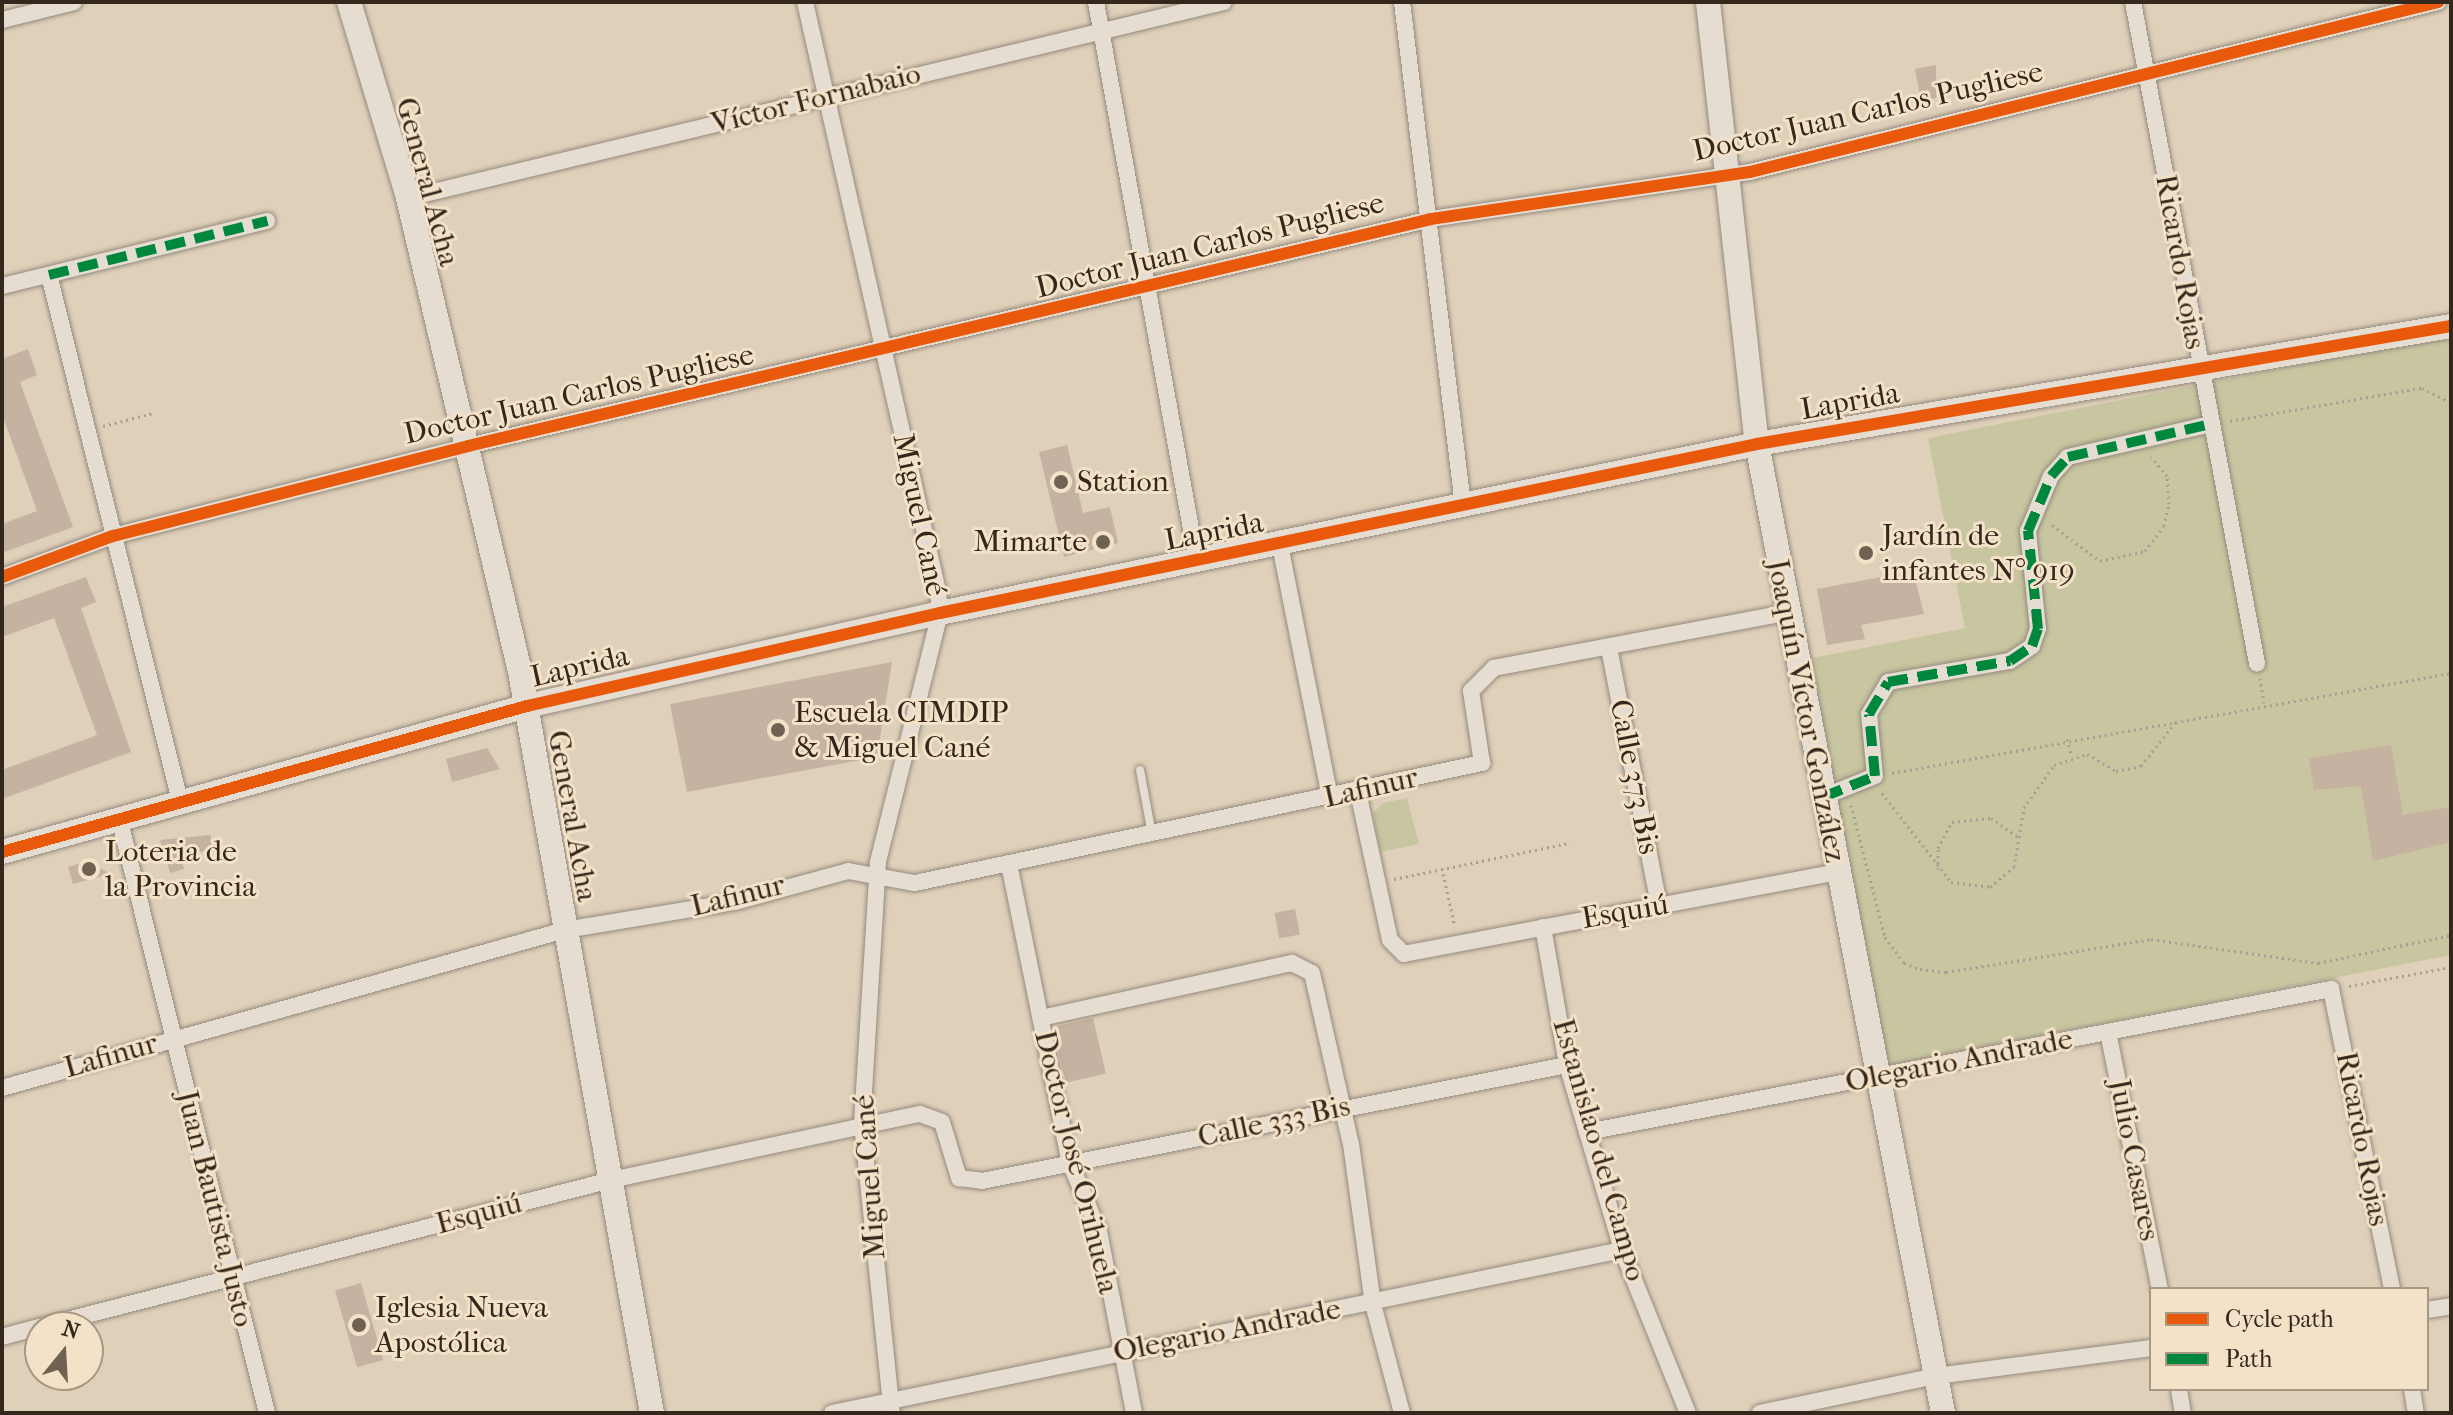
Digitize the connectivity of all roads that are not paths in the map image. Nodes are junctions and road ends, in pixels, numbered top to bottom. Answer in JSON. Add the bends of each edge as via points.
{"nodes":[{"id":1,"x":74,"y":2,"type":"edge"},
{"id":2,"x":349,"y":2,"type":"edge"},
{"id":3,"x":805,"y":2,"type":"edge"},
{"id":4,"x":1096,"y":2,"type":"edge"},
{"id":5,"x":1224,"y":2,"type":"edge"},
{"id":6,"x":1402,"y":2,"type":"edge"},
{"id":7,"x":1708,"y":2,"type":"edge"},
{"id":8,"x":2133,"y":2,"type":"edge"},
{"id":9,"x":2438,"y":2,"type":"edge"},
{"id":10,"x":2,"y":20,"type":"edge"},
{"id":11,"x":1101,"y":30,"type":"junction"},
{"id":12,"x":2146,"y":74,"type":"junction"},
{"id":13,"x":826,"y":96,"type":"junction"},
{"id":14,"x":1726,"y":175,"type":"junction"},
{"id":15,"x":408,"y":198,"type":"junction"},
{"id":16,"x":1431,"y":219,"type":"junction"},
{"id":17,"x":267,"y":221,"type":"dead end"},
{"id":18,"x":49,"y":275,"type":"junction"},
{"id":19,"x":2,"y":286,"type":"edge"},
{"id":20,"x":1147,"y":288,"type":"junction"},
{"id":21,"x":2451,"y":326,"type":"edge"},
{"id":22,"x":883,"y":350,"type":"junction"},
{"id":23,"x":2199,"y":368,"type":"junction"},
{"id":24,"x":2211,"y":424,"type":"junction"},
{"id":25,"x":1757,"y":444,"type":"junction"},
{"id":26,"x":468,"y":446,"type":"junction"},
{"id":27,"x":1463,"y":505,"type":"junction"},
{"id":28,"x":113,"y":536,"type":"junction"},
{"id":29,"x":1280,"y":545,"type":"junction"},
{"id":30,"x":1197,"y":562,"type":"junction"},
{"id":31,"x":2,"y":577,"type":"edge"},
{"id":32,"x":940,"y":613,"type":"junction"},
{"id":33,"x":1786,"y":613,"type":"junction"},
{"id":34,"x":1609,"y":648,"type":"junction"},
{"id":35,"x":2257,"y":663,"type":"road end"},
{"id":36,"x":527,"y":706,"type":"junction"},
{"id":37,"x":1140,"y":770,"type":"dead end"},
{"id":38,"x":1358,"y":792,"type":"junction"},
{"id":39,"x":1823,"y":797,"type":"junction"},
{"id":40,"x":1330,"y":798,"type":"junction"},
{"id":41,"x":180,"y":801,"type":"junction"},
{"id":42,"x":119,"y":818,"type":"junction"},
{"id":43,"x":1152,"y":835,"type":"junction"},
{"id":44,"x":2,"y":852,"type":"edge"},
{"id":45,"x":1009,"y":864,"type":"junction"},
{"id":46,"x":1837,"y":872,"type":"junction"},
{"id":47,"x":876,"y":878,"type":"junction"},
{"id":48,"x":1659,"y":906,"type":"junction"},
{"id":49,"x":1543,"y":927,"type":"junction"},
{"id":50,"x":565,"y":930,"type":"junction"},
{"id":51,"x":2331,"y":989,"type":"joint"},
{"id":52,"x":1041,"y":1018,"type":"junction"},
{"id":53,"x":2108,"y":1032,"type":"junction"},
{"id":54,"x":173,"y":1038,"type":"junction"},
{"id":55,"x":1567,"y":1065,"type":"junction"},
{"id":56,"x":1880,"y":1076,"type":"junction"},
{"id":57,"x":2,"y":1088,"type":"edge"},
{"id":58,"x":1343,"y":1107,"type":"junction"},
{"id":59,"x":862,"y":1124,"type":"junction"},
{"id":60,"x":1587,"y":1132,"type":"junction"},
{"id":61,"x":1070,"y":1163,"type":"junction"},
{"id":62,"x":611,"y":1180,"type":"junction"},
{"id":63,"x":982,"y":1181,"type":"joint"},
{"id":64,"x":1622,"y":1250,"type":"junction"},
{"id":65,"x":231,"y":1278,"type":"junction"},
{"id":66,"x":2160,"y":1287,"type":"edge"},
{"id":67,"x":2392,"y":1287,"type":"edge"},
{"id":68,"x":1373,"y":1304,"type":"junction"},
{"id":69,"x":2451,"y":1306,"type":"edge"},
{"id":70,"x":2429,"y":1310,"type":"edge"},
{"id":71,"x":102,"y":1311,"type":"edge"},
{"id":72,"x":24,"y":1331,"type":"edge"},
{"id":73,"x":2,"y":1337,"type":"edge"},
{"id":74,"x":2149,"y":1348,"type":"edge"},
{"id":75,"x":1118,"y":1351,"type":"junction"},
{"id":76,"x":1936,"y":1376,"type":"junction"},
{"id":77,"x":2179,"y":1391,"type":"edge"},
{"id":78,"x":2412,"y":1391,"type":"edge"},
{"id":79,"x":891,"y":1407,"type":"edge"},
{"id":80,"x":267,"y":1413,"type":"edge"},
{"id":81,"x":652,"y":1413,"type":"edge"},
{"id":82,"x":832,"y":1413,"type":"edge"},
{"id":83,"x":1134,"y":1413,"type":"edge"},
{"id":84,"x":1402,"y":1413,"type":"edge"},
{"id":85,"x":1688,"y":1413,"type":"edge"},
{"id":86,"x":1760,"y":1413,"type":"edge"},
{"id":87,"x":1943,"y":1413,"type":"edge"},
{"id":88,"x":2183,"y":1413,"type":"edge"},
{"id":89,"x":2416,"y":1413,"type":"edge"}],
"edges":[{"from":1,"to":10,"type":"street"},
{"from":2,"to":15,"type":"street","name":"General Acha"},
{"from":3,"to":13,"type":"street","name":"Miguel Cané"},
{"from":4,"to":11,"type":"street"},
{"from":5,"to":11,"type":"street","name":"Víctor Fornabaio"},
{"from":6,"to":16,"type":"street"},
{"from":7,"to":14,"type":"street","name":"Joaquín Víctor González"},
{"from":8,"to":12,"type":"street","name":"Ricardo Rojas"},
{"from":9,"to":12,"type":"street","name":"Doctor Juan Carlos Pugliese"},
{"from":11,"to":13,"type":"street","name":"Víctor Fornabaio"},
{"from":11,"to":20,"type":"street"},
{"from":12,"to":14,"type":"street","name":"Doctor Juan Carlos Pugliese"},
{"from":12,"to":23,"type":"street","name":"Ricardo Rojas"},
{"from":13,"to":15,"type":"street","name":"Víctor Fornabaio"},
{"from":13,"to":22,"type":"street","name":"Miguel Cané"},
{"from":14,"to":16,"type":"street","name":"Doctor Juan Carlos Pugliese"},
{"from":14,"to":25,"type":"street","name":"Joaquín Víctor González"},
{"from":15,"to":26,"type":"street","name":"General Acha"},
{"from":16,"to":20,"type":"street","name":"Doctor Juan Carlos Pugliese"},
{"from":16,"to":27,"type":"street"},
{"from":17,"to":18,"type":"street"},
{"from":18,"to":19,"type":"street"},
{"from":18,"to":28,"type":"street"},
{"from":20,"to":22,"type":"street","name":"Doctor Juan Carlos Pugliese"},
{"from":20,"to":30,"type":"street"},
{"from":21,"to":23,"type":"street","name":"Laprida"},
{"from":22,"to":26,"type":"street","name":"Doctor Juan Carlos Pugliese"},
{"from":22,"to":32,"type":"street","name":"Miguel Cané"},
{"from":23,"to":24,"type":"street","name":"Ricardo Rojas"},
{"from":23,"to":25,"type":"street","name":"Laprida"},
{"from":24,"to":35,"type":"street","name":"Ricardo Rojas"},
{"from":24,"to":39,"type":"street","via":[[2068,457],[2033,509],[2026,555],[2038,629],[2023,654],[1878,689],[1869,714],[1875,776]]},
{"from":25,"to":27,"type":"street","name":"Laprida"},
{"from":25,"to":33,"type":"street","name":"Joaquín Víctor González"},
{"from":26,"to":28,"type":"street","name":"Doctor Juan Carlos Pugliese"},
{"from":26,"to":36,"type":"street","name":"General Acha"},
{"from":27,"to":29,"type":"street","name":"Laprida"},
{"from":28,"to":31,"type":"street","name":"Doctor Juan Carlos Pugliese"},
{"from":28,"to":41,"type":"street"},
{"from":29,"to":30,"type":"street","name":"Laprida"},
{"from":29,"to":40,"type":"street"},
{"from":30,"to":32,"type":"street","name":"Laprida"},
{"from":32,"to":36,"type":"street","name":"Laprida"},
{"from":32,"to":47,"type":"street","name":"Miguel Cané"},
{"from":33,"to":34,"type":"street"},
{"from":33,"to":39,"type":"street","name":"Joaquín Víctor González"},
{"from":34,"to":38,"type":"street","name":"Lafinur","via":[[1494,668],[1479,677],[1470,702],[1483,765]]},
{"from":34,"to":48,"type":"street","name":"Calle 373 Bis"},
{"from":36,"to":41,"type":"street","name":"Laprida"},
{"from":36,"to":50,"type":"street","name":"General Acha"},
{"from":37,"to":43,"type":"lane"},
{"from":38,"to":40,"type":"street","name":"Lafinur"},
{"from":38,"to":49,"type":"street","name":"Esquiú","via":[[1390,940],[1413,954]]},
{"from":39,"to":46,"type":"street","name":"Joaquín Víctor González"},
{"from":40,"to":43,"type":"street","name":"Lafinur"},
{"from":41,"to":42,"type":"street","name":"Laprida"},
{"from":42,"to":44,"type":"street","name":"Laprida"},
{"from":42,"to":54,"type":"street","name":"Juan Bautista Justo"},
{"from":43,"to":45,"type":"street","name":"Lafinur"},
{"from":45,"to":47,"type":"street","name":"Lafinur","via":[[915,883]]},
{"from":45,"to":52,"type":"street","name":"Doctor José Orihuela"},
{"from":46,"to":48,"type":"street","name":"Esquiú"},
{"from":46,"to":56,"type":"street","name":"Joaquín Víctor González"},
{"from":47,"to":50,"type":"street","name":"Lafinur","via":[[848,871],[816,875],[735,902]]},
{"from":47,"to":59,"type":"street","name":"Miguel Cané"},
{"from":48,"to":49,"type":"street","name":"Esquiú"},
{"from":49,"to":55,"type":"street","name":"Estanislao del Campo"},
{"from":50,"to":54,"type":"street","name":"Lafinur"},
{"from":50,"to":62,"type":"street","name":"General Acha"},
{"from":51,"to":53,"type":"street","name":"Olegario Andrade"},
{"from":51,"to":67,"type":"street","name":"Ricardo Rojas"},
{"from":52,"to":58,"type":"street","via":[[1292,963],[1312,973]]},
{"from":52,"to":61,"type":"street","name":"Doctor José Orihuela"},
{"from":53,"to":56,"type":"street","name":"Olegario Andrade"},
{"from":53,"to":66,"type":"street","name":"Julio Casares"},
{"from":54,"to":57,"type":"street","name":"Lafinur"},
{"from":54,"to":65,"type":"street","name":"Juan Bautista Justo"},
{"from":55,"to":58,"type":"street","name":"Calle 333 Bis"},
{"from":55,"to":60,"type":"street","name":"Estanislao del Campo"},
{"from":56,"to":60,"type":"street","name":"Olegario Andrade"},
{"from":56,"to":76,"type":"street","name":"Joaquín Víctor González"},
{"from":58,"to":61,"type":"street","name":"Calle 333 Bis"},
{"from":58,"to":68,"type":"street"},
{"from":59,"to":62,"type":"street","name":"Esquiú"},
{"from":59,"to":63,"type":"street","name":"Esquiú","via":[[920,1114],[942,1122],[959,1178]]},
{"from":59,"to":79,"type":"street","name":"Miguel Cané"},
{"from":60,"to":64,"type":"street","name":"Estanislao del Campo"},
{"from":61,"to":63,"type":"street","name":"Calle 333 Bis"},
{"from":61,"to":75,"type":"street","name":"Doctor José Orihuela","via":[[1099,1231]]},
{"from":62,"to":65,"type":"street","name":"Esquiú"},
{"from":62,"to":81,"type":"street","name":"General Acha"},
{"from":64,"to":68,"type":"street","name":"Olegario Andrade"},
{"from":64,"to":85,"type":"street","name":"Estanislao del Campo"},
{"from":65,"to":71,"type":"street","name":"Esquiú"},
{"from":65,"to":80,"type":"street","name":"Juan Bautista Justo"},
{"from":68,"to":75,"type":"street","name":"Olegario Andrade"},
{"from":68,"to":84,"type":"street"},
{"from":69,"to":70,"type":"street"},
{"from":72,"to":73,"type":"street","name":"Esquiú"},
{"from":74,"to":76,"type":"street"},
{"from":75,"to":79,"type":"street","name":"Olegario Andrade"},
{"from":75,"to":83,"type":"street","name":"Doctor José Orihuela"},
{"from":76,"to":86,"type":"street"},
{"from":76,"to":87,"type":"street","name":"Joaquín Víctor González"},
{"from":77,"to":88,"type":"street"},
{"from":78,"to":89,"type":"street"},
{"from":79,"to":82,"type":"street","name":"Olegario Andrade"}]}
